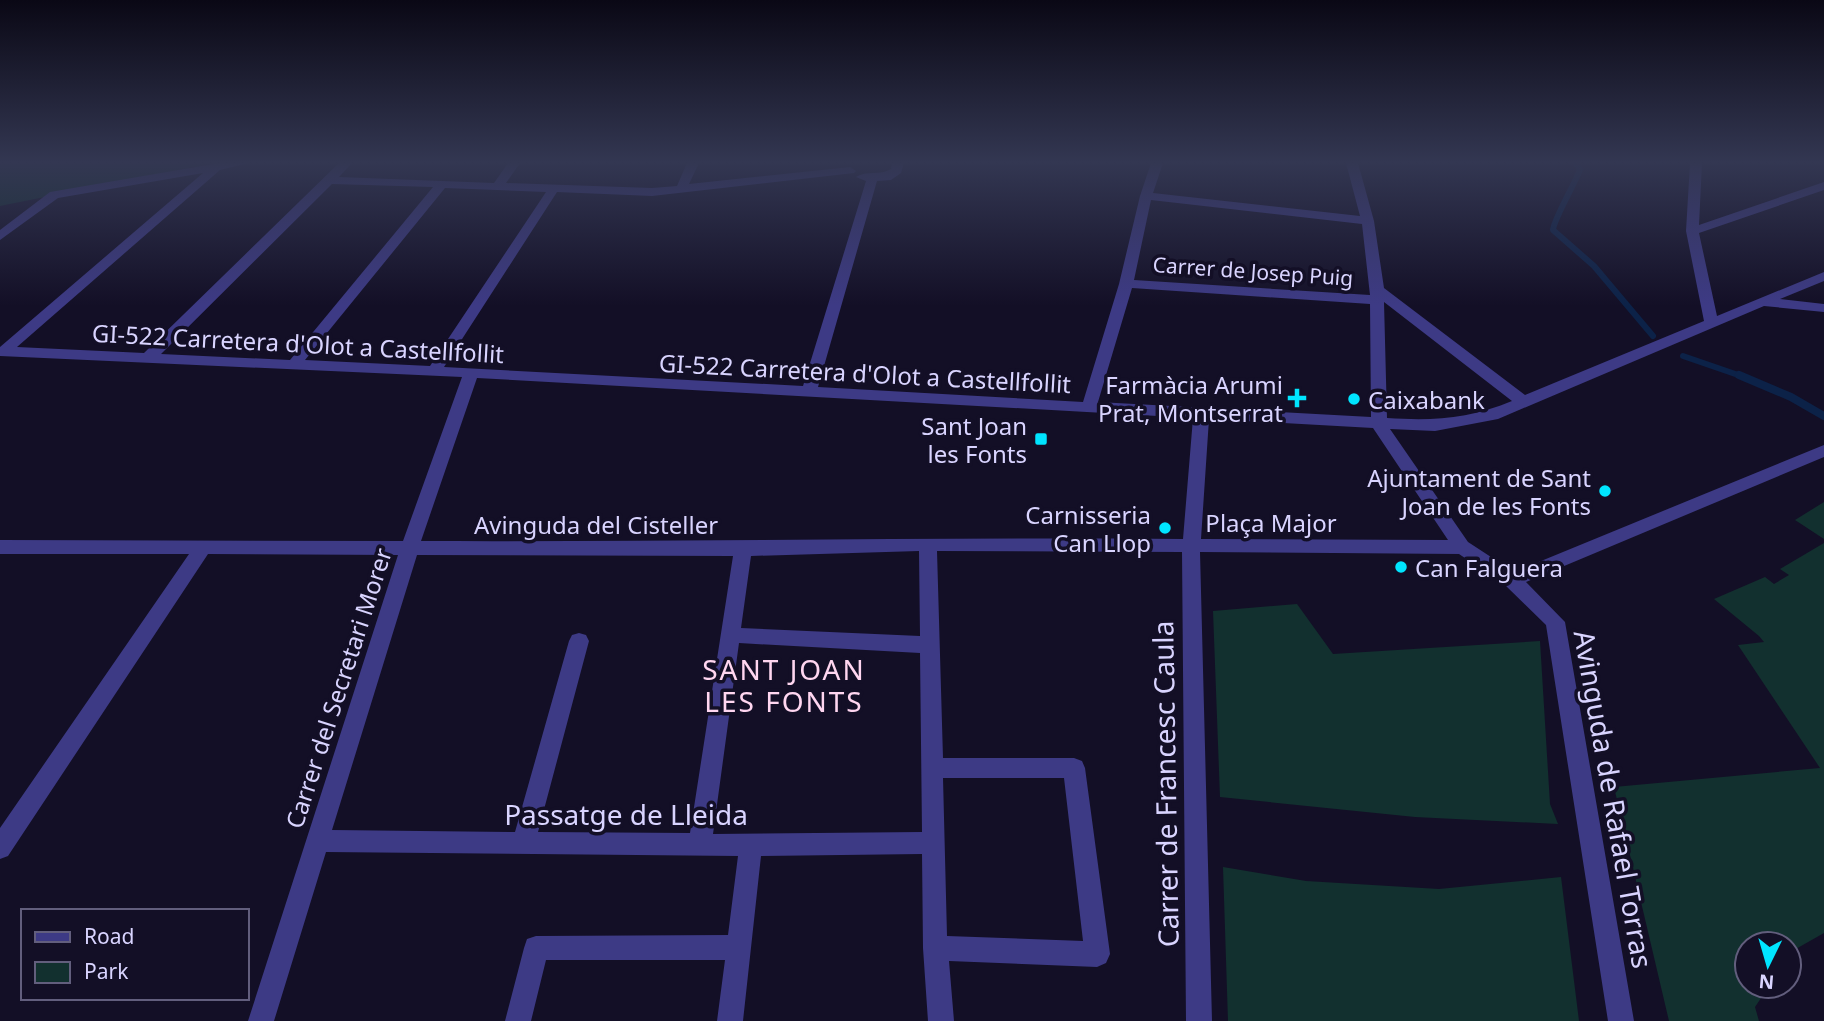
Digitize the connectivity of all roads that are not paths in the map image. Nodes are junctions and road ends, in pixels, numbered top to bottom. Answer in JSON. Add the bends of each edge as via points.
{"nodes":[{"id":1,"x":33,"y":211,"type":"edge"},
{"id":2,"x":166,"y":211,"type":"edge"},
{"id":3,"x":298,"y":211,"type":"edge"},
{"id":4,"x":420,"y":211,"type":"edge"},
{"id":5,"x":539,"y":211,"type":"edge"},
{"id":6,"x":863,"y":211,"type":"edge"},
{"id":7,"x":1143,"y":211,"type":"edge"},
{"id":8,"x":1276,"y":211,"type":"edge"},
{"id":9,"x":1365,"y":211,"type":"edge"},
{"id":10,"x":1693,"y":211,"type":"edge"},
{"id":11,"x":1752,"y":211,"type":"edge"},
{"id":12,"x":1368,"y":221,"type":"junction"},
{"id":13,"x":1692,"y":231,"type":"junction"},
{"id":14,"x":0,"y":236,"type":"edge"},
{"id":15,"x":1824,"y":276,"type":"edge"},
{"id":16,"x":1126,"y":284,"type":"junction"},
{"id":17,"x":1377,"y":295,"type":"junction"},
{"id":18,"x":1764,"y":302,"type":"junction"},
{"id":19,"x":1824,"y":308,"type":"edge"},
{"id":20,"x":1711,"y":322,"type":"junction"},
{"id":21,"x":2,"y":351,"type":"edge"},
{"id":22,"x":148,"y":358,"type":"junction"},
{"id":23,"x":293,"y":366,"type":"junction"},
{"id":24,"x":433,"y":371,"type":"junction"},
{"id":25,"x":471,"y":373,"type":"junction"},
{"id":26,"x":809,"y":392,"type":"junction"},
{"id":27,"x":1523,"y":401,"type":"junction"},
{"id":28,"x":1089,"y":408,"type":"junction"},
{"id":29,"x":1200,"y":415,"type":"junction"},
{"id":30,"x":1379,"y":425,"type":"junction"},
{"id":31,"x":1824,"y":451,"type":"edge"},
{"id":32,"x":928,"y":544,"type":"junction"},
{"id":33,"x":204,"y":546,"type":"junction"},
{"id":34,"x":0,"y":547,"type":"edge"},
{"id":35,"x":411,"y":547,"type":"junction"},
{"id":36,"x":1191,"y":547,"type":"junction"},
{"id":37,"x":1462,"y":547,"type":"junction"},
{"id":38,"x":743,"y":550,"type":"junction"},
{"id":39,"x":1512,"y":580,"type":"junction"},
{"id":40,"x":731,"y":635,"type":"junction"},
{"id":41,"x":579,"y":641,"type":"dead end"},
{"id":42,"x":929,"y":645,"type":"junction"},
{"id":43,"x":932,"y":768,"type":"junction"},
{"id":44,"x":317,"y":841,"type":"junction"},
{"id":45,"x":523,"y":843,"type":"junction"},
{"id":46,"x":700,"y":843,"type":"junction"},
{"id":47,"x":934,"y":843,"type":"junction"},
{"id":48,"x":751,"y":845,"type":"junction"},
{"id":49,"x":0,"y":848,"type":"edge"},
{"id":50,"x":739,"y":947,"type":"junction"},
{"id":51,"x":935,"y":948,"type":"junction"},
{"id":52,"x":261,"y":1021,"type":"edge"},
{"id":53,"x":518,"y":1021,"type":"edge"},
{"id":54,"x":730,"y":1021,"type":"edge"},
{"id":55,"x":942,"y":1021,"type":"edge"},
{"id":56,"x":1199,"y":1021,"type":"edge"},
{"id":57,"x":1621,"y":1021,"type":"edge"}],
"edges":[{"from":1,"to":14,"type":"street"},
{"from":2,"to":21,"type":"street"},
{"from":3,"to":22,"type":"street"},
{"from":4,"to":23,"type":"street"},
{"from":5,"to":24,"type":"street"},
{"from":6,"to":26,"type":"street"},
{"from":7,"to":16,"type":"street"},
{"from":8,"to":12,"type":"street"},
{"from":9,"to":12,"type":"street"},
{"from":10,"to":13,"type":"street"},
{"from":11,"to":13,"type":"street"},
{"from":12,"to":17,"type":"street"},
{"from":13,"to":20,"type":"street"},
{"from":15,"to":18,"type":"street","name":"GI-522 Carretera d'Olot a Castellfollit"},
{"from":16,"to":17,"type":"street","name":"Carrer de Josep Puig"},
{"from":16,"to":28,"type":"street"},
{"from":17,"to":27,"type":"street"},
{"from":17,"to":30,"type":"street"},
{"from":18,"to":19,"type":"street"},
{"from":18,"to":20,"type":"street","name":"GI-522 Carretera d'Olot a Castellfollit"},
{"from":20,"to":27,"type":"street","name":"GI-522 Carretera d'Olot a Castellfollit"},
{"from":21,"to":22,"type":"street","name":"GI-522 Carretera d'Olot a Castellfollit"},
{"from":22,"to":23,"type":"street","name":"GI-522 Carretera d'Olot a Castellfollit"},
{"from":23,"to":24,"type":"street","name":"GI-522 Carretera d'Olot a Castellfollit"},
{"from":24,"to":25,"type":"street","name":"GI-522 Carretera d'Olot a Castellfollit"},
{"from":25,"to":26,"type":"street","name":"GI-522 Carretera d'Olot a Castellfollit"},
{"from":25,"to":35,"type":"street","name":"Carrer del Secretari Morer"},
{"from":26,"to":28,"type":"street","name":"GI-522 Carretera d'Olot a Castellfollit"},
{"from":27,"to":30,"type":"street","name":"GI-522 Carretera d'Olot a Castellfollit","via":[[1492,415],[1435,426]]},
{"from":28,"to":29,"type":"street","name":"GI-522 Carretera d'Olot a Castellfollit"},
{"from":29,"to":30,"type":"street","name":"GI-522 Carretera d'Olot a Castellfollit"},
{"from":29,"to":36,"type":"street","name":"Plaça Major"},
{"from":30,"to":37,"type":"street"},
{"from":31,"to":39,"type":"street"},
{"from":32,"to":36,"type":"street","name":"Avinguda del Cisteller"},
{"from":32,"to":38,"type":"street","name":"Avinguda del Cisteller"},
{"from":32,"to":42,"type":"street"},
{"from":33,"to":34,"type":"street","name":"Avinguda del Cisteller"},
{"from":33,"to":35,"type":"street","name":"Avinguda del Cisteller"},
{"from":33,"to":49,"type":"street"},
{"from":35,"to":38,"type":"street","name":"Avinguda del Cisteller"},
{"from":35,"to":44,"type":"street","name":"Carrer del Secretari Morer"},
{"from":36,"to":37,"type":"street","name":"Plaça Major"},
{"from":36,"to":56,"type":"street","name":"Carrer de Francesc Caula"},
{"from":37,"to":39,"type":"street","name":"Avinguda de Rafael Torras"},
{"from":38,"to":40,"type":"street"},
{"from":39,"to":57,"type":"street","name":"Avinguda de Rafael Torras","via":[[1555,622]]},
{"from":40,"to":42,"type":"street"},
{"from":40,"to":46,"type":"street"},
{"from":41,"to":45,"type":"street"},
{"from":42,"to":43,"type":"street"},
{"from":43,"to":47,"type":"street"},
{"from":43,"to":51,"type":"street","via":[[1074,768],[1097,954]]},
{"from":44,"to":45,"type":"street","name":"Passatge de Lleida"},
{"from":44,"to":52,"type":"street","name":"Carrer del Secretari Morer"},
{"from":45,"to":46,"type":"street","name":"Passatge de Lleida"},
{"from":46,"to":48,"type":"street","name":"Passatge de Lleida"},
{"from":47,"to":48,"type":"street","name":"Passatge de Lleida"},
{"from":47,"to":51,"type":"street"},
{"from":48,"to":50,"type":"street"},
{"from":50,"to":53,"type":"street","via":[[536,948]]},
{"from":50,"to":54,"type":"street"},
{"from":51,"to":55,"type":"street"}]}
